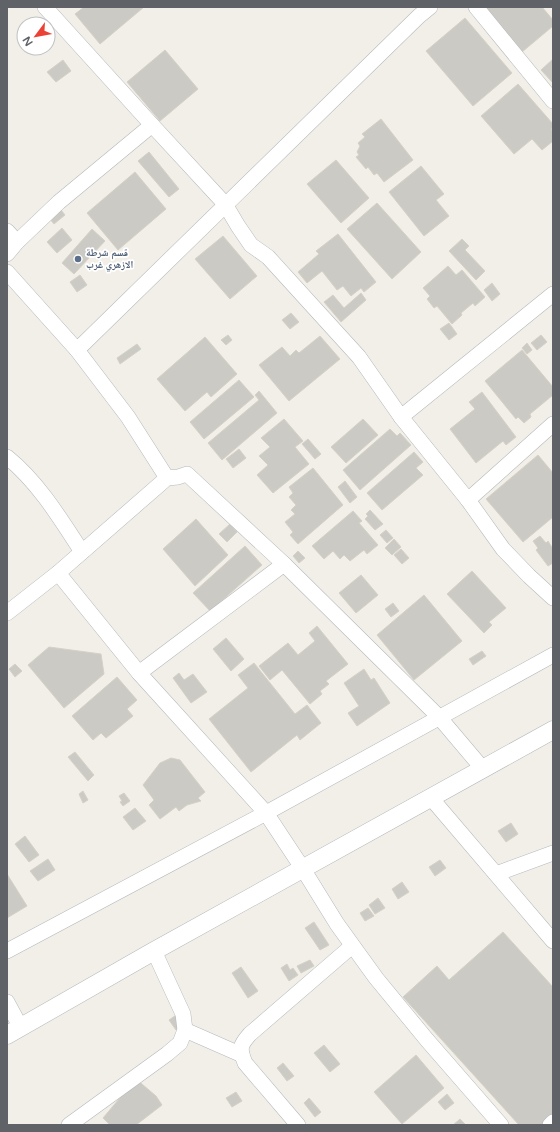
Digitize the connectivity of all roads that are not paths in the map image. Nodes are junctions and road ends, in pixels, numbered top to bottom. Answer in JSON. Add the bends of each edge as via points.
{"nodes":[{"id":1,"x":45,"y":7,"type":"edge"},
{"id":2,"x":430,"y":7,"type":"edge"},
{"id":3,"x":476,"y":7,"type":"edge"},
{"id":4,"x":415,"y":12,"type":"edge"},
{"id":5,"x":553,"y":101,"type":"edge"},
{"id":6,"x":152,"y":125,"type":"junction"},
{"id":7,"x":225,"y":204,"type":"junction"},
{"id":8,"x":12,"y":236,"type":"edge"},
{"id":9,"x":7,"y":254,"type":"edge"},
{"id":10,"x":7,"y":272,"type":"edge"},
{"id":11,"x":553,"y":294,"type":"edge"},
{"id":12,"x":77,"y":350,"type":"junction"},
{"id":13,"x":401,"y":417,"type":"junction"},
{"id":14,"x":553,"y":424,"type":"edge"},
{"id":15,"x":7,"y":457,"type":"edge"},
{"id":16,"x":167,"y":478,"type":"junction"},
{"id":17,"x":468,"y":500,"type":"junction"},
{"id":18,"x":82,"y":552,"type":"junction"},
{"id":19,"x":284,"y":564,"type":"junction"},
{"id":20,"x":58,"y":573,"type":"junction"},
{"id":21,"x":553,"y":598,"type":"edge"},
{"id":22,"x":7,"y":613,"type":"edge"},
{"id":23,"x":553,"y":655,"type":"edge"},
{"id":24,"x":139,"y":673,"type":"junction"},
{"id":25,"x":439,"y":717,"type":"junction"},
{"id":26,"x":553,"y":730,"type":"edge"},
{"id":27,"x":483,"y":769,"type":"junction"},
{"id":28,"x":431,"y":798,"type":"junction"},
{"id":29,"x":266,"y":813,"type":"junction"},
{"id":30,"x":553,"y":853,"type":"edge"},
{"id":31,"x":303,"y":869,"type":"junction"},
{"id":32,"x":496,"y":874,"type":"junction"},
{"id":33,"x":553,"y":941,"type":"edge"},
{"id":34,"x":352,"y":946,"type":"junction"},
{"id":35,"x":154,"y":951,"type":"junction"},
{"id":36,"x":7,"y":952,"type":"edge"},
{"id":37,"x":7,"y":1002,"type":"edge"},
{"id":38,"x":185,"y":1030,"type":"junction"},
{"id":39,"x":14,"y":1032,"type":"edge"},
{"id":40,"x":242,"y":1056,"type":"junction"},
{"id":41,"x":86,"y":1120,"type":"edge"},
{"id":42,"x":553,"y":1122,"type":"edge"},
{"id":43,"x":69,"y":1125,"type":"edge"},
{"id":44,"x":298,"y":1125,"type":"edge"},
{"id":45,"x":502,"y":1125,"type":"edge"},
{"id":46,"x":550,"y":1125,"type":"edge"}],
"edges":[{"from":1,"to":6,"type":"street"},
{"from":2,"to":4,"type":"street"},
{"from":3,"to":5,"type":"street"},
{"from":4,"to":7,"type":"street"},
{"from":6,"to":7,"type":"street"},
{"from":6,"to":8,"type":"street","via":[[59,202]]},
{"from":7,"to":12,"type":"street"},
{"from":7,"to":13,"type":"street","via":[[251,245],[268,257],[359,357]]},
{"from":8,"to":9,"type":"street"},
{"from":10,"to":12,"type":"street"},
{"from":11,"to":13,"type":"street"},
{"from":12,"to":16,"type":"street","via":[[128,417]]},
{"from":13,"to":17,"type":"street"},
{"from":14,"to":17,"type":"street"},
{"from":15,"to":18,"type":"street","via":[[17,464],[48,501]]},
{"from":16,"to":18,"type":"street"},
{"from":16,"to":19,"type":"street","via":[[178,478],[187,474]]},
{"from":17,"to":21,"type":"street","via":[[503,548]]},
{"from":18,"to":20,"type":"street"},
{"from":19,"to":24,"type":"street"},
{"from":19,"to":25,"type":"street"},
{"from":20,"to":22,"type":"street"},
{"from":20,"to":24,"type":"street"},
{"from":23,"to":25,"type":"street"},
{"from":24,"to":29,"type":"street"},
{"from":25,"to":27,"type":"street"},
{"from":25,"to":29,"type":"street"},
{"from":26,"to":27,"type":"street"},
{"from":27,"to":28,"type":"street"},
{"from":28,"to":31,"type":"street"},
{"from":28,"to":32,"type":"street"},
{"from":29,"to":31,"type":"street"},
{"from":29,"to":36,"type":"street"},
{"from":30,"to":32,"type":"street"},
{"from":31,"to":34,"type":"street"},
{"from":31,"to":35,"type":"street"},
{"from":32,"to":33,"type":"street"},
{"from":34,"to":40,"type":"street","via":[[250,1034],[241,1047]]},
{"from":34,"to":45,"type":"street","via":[[399,1007]]},
{"from":35,"to":38,"type":"street","via":[[183,1014]]},
{"from":35,"to":39,"type":"street"},
{"from":37,"to":39,"type":"street"},
{"from":38,"to":40,"type":"street"},
{"from":38,"to":41,"type":"street","via":[[180,1043]]},
{"from":40,"to":44,"type":"street","via":[[245,1063]]},
{"from":41,"to":43,"type":"street"},
{"from":42,"to":46,"type":"street"}]}
